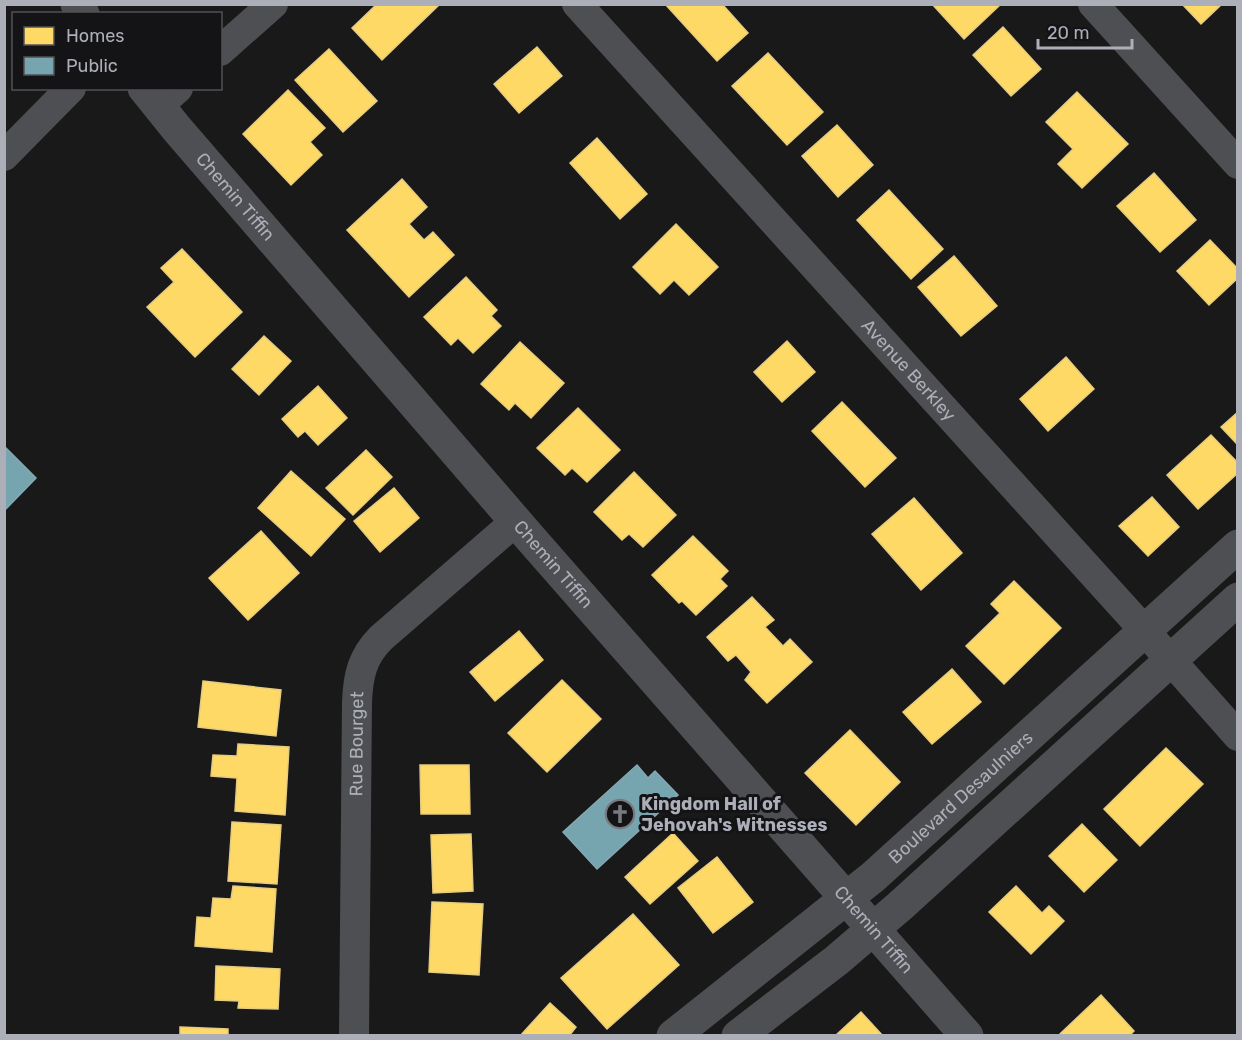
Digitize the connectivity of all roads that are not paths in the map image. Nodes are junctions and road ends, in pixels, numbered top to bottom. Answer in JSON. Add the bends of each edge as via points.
{"nodes":[{"id":1,"x":273,"y":4,"type":"edge"},
{"id":2,"x":577,"y":4,"type":"edge"},
{"id":3,"x":1093,"y":4,"type":"edge"},
{"id":4,"x":222,"y":49,"type":"edge"},
{"id":5,"x":69,"y":90,"type":"edge"},
{"id":6,"x":160,"y":94,"type":"edge"},
{"id":7,"x":4,"y":156,"type":"edge"},
{"id":8,"x":1238,"y":164,"type":"edge"},
{"id":9,"x":516,"y":521,"type":"junction"},
{"id":10,"x":1238,"y":546,"type":"edge"},
{"id":11,"x":1238,"y":599,"type":"edge"},
{"id":12,"x":1144,"y":630,"type":"junction"},
{"id":13,"x":1170,"y":659,"type":"junction"},
{"id":14,"x":1238,"y":736,"type":"edge"},
{"id":15,"x":847,"y":899,"type":"junction"},
{"id":16,"x":874,"y":928,"type":"junction"},
{"id":17,"x":354,"y":1035,"type":"edge"},
{"id":18,"x":673,"y":1035,"type":"edge"},
{"id":19,"x":738,"y":1035,"type":"edge"},
{"id":20,"x":967,"y":1035,"type":"edge"}],
"edges":[{"from":1,"to":4,"type":"street"},
{"from":2,"to":12,"type":"street","name":"Avenue Berkley"},
{"from":3,"to":8,"type":"street"},
{"from":5,"to":7,"type":"street"},
{"from":6,"to":9,"type":"street","name":"Chemin Tiffin"},
{"from":9,"to":15,"type":"street","name":"Chemin Tiffin"},
{"from":9,"to":17,"type":"street","name":"Rue Bourget","via":[[381,638],[360,670]]},
{"from":10,"to":12,"type":"street","name":"Boulevard Desaulniers"},
{"from":11,"to":13,"type":"street"},
{"from":12,"to":13,"type":"street","name":"Avenue Berkley"},
{"from":12,"to":15,"type":"street","name":"Boulevard Desaulniers"},
{"from":13,"to":14,"type":"street","name":"Avenue Berkley"},
{"from":13,"to":16,"type":"street"},
{"from":15,"to":16,"type":"street","name":"Chemin Tiffin"},
{"from":15,"to":18,"type":"street","name":"Boulevard Desaulniers"},
{"from":16,"to":19,"type":"street"},
{"from":16,"to":20,"type":"street","name":"Chemin Tiffin"}]}
